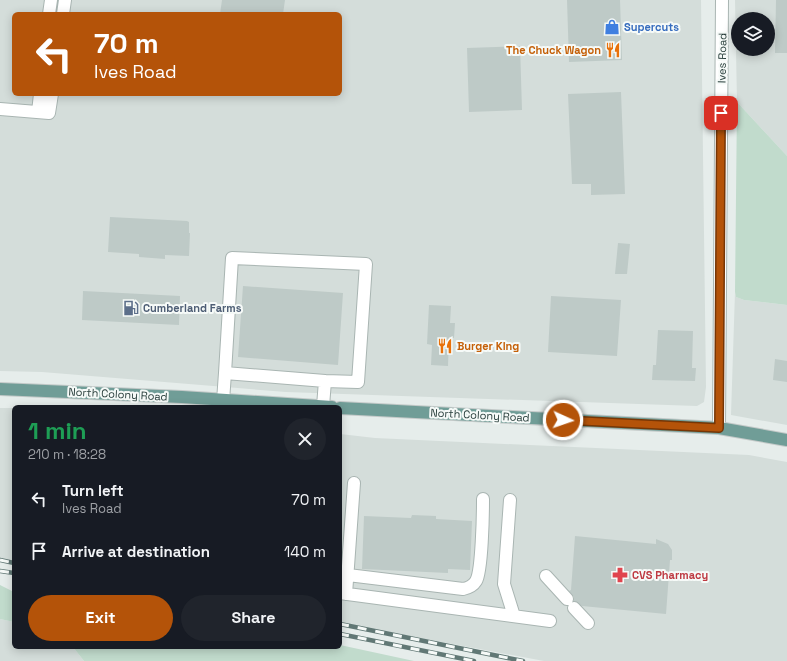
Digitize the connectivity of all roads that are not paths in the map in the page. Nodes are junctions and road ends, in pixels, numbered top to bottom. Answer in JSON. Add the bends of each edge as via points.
{"nodes":[{"id":1,"x":51,"y":0,"type":"edge"},
{"id":2,"x":65,"y":0,"type":"edge"},
{"id":3,"x":722,"y":0,"type":"edge"},
{"id":4,"x":49,"y":12,"type":"edge"},
{"id":5,"x":63,"y":12,"type":"edge"},
{"id":6,"x":40,"y":96,"type":"edge"},
{"id":7,"x":51,"y":96,"type":"edge"},
{"id":8,"x":0,"y":109,"type":"edge"},
{"id":9,"x":43,"y":113,"type":"junction"},
{"id":10,"x":225,"y":373,"type":"junction"},
{"id":11,"x":325,"y":381,"type":"junction"},
{"id":12,"x":0,"y":389,"type":"edge"},
{"id":13,"x":223,"y":401,"type":"junction"},
{"id":14,"x":292,"y":405,"type":"edge"},
{"id":15,"x":327,"y":405,"type":"edge"},
{"id":16,"x":342,"y":408,"type":"edge"},
{"id":17,"x":719,"y":428,"type":"junction"},
{"id":18,"x":787,"y":440,"type":"edge"},
{"id":19,"x":354,"y":483,"type":"dead end"},
{"id":20,"x":484,"y":499,"type":"dead end"},
{"id":21,"x":510,"y":500,"type":"dead end"},
{"id":22,"x":348,"y":575,"type":"junction"},
{"id":23,"x":546,"y":576,"type":"dead end"},
{"id":24,"x":454,"y":588,"type":"junction"},
{"id":25,"x":343,"y":593,"type":"edge"},
{"id":26,"x":450,"y":608,"type":"junction"},
{"id":27,"x":514,"y":616,"type":"junction"},
{"id":28,"x":550,"y":621,"type":"dead end"},
{"id":29,"x":588,"y":623,"type":"dead end"}],
"edges":[{"from":1,"to":4,"type":"street"},
{"from":2,"to":5,"type":"street"},
{"from":3,"to":17,"type":"street","name":"Ives Road"},
{"from":6,"to":9,"type":"street"},
{"from":7,"to":9,"type":"street"},
{"from":8,"to":9,"type":"street"},
{"from":10,"to":11,"type":"street"},
{"from":10,"to":11,"type":"street","via":[[232,258],[366,264],[358,382]]},
{"from":10,"to":13,"type":"street"},
{"from":11,"to":15,"type":"street"},
{"from":12,"to":13,"type":"main road","name":"North Colony Road"},
{"from":13,"to":14,"type":"main road","name":"North Colony Road"},
{"from":16,"to":17,"type":"main road","name":"North Colony Road"},
{"from":17,"to":18,"type":"main road","name":"North Colony Road"},
{"from":19,"to":22,"type":"street"},
{"from":20,"to":24,"type":"street","via":[[477,580],[463,589]]},
{"from":21,"to":27,"type":"street","via":[[504,584]]},
{"from":22,"to":24,"type":"street"},
{"from":22,"to":25,"type":"street"},
{"from":23,"to":29,"type":"street"},
{"from":24,"to":26,"type":"street"},
{"from":25,"to":26,"type":"street"},
{"from":26,"to":27,"type":"street"},
{"from":27,"to":28,"type":"street"}]}
